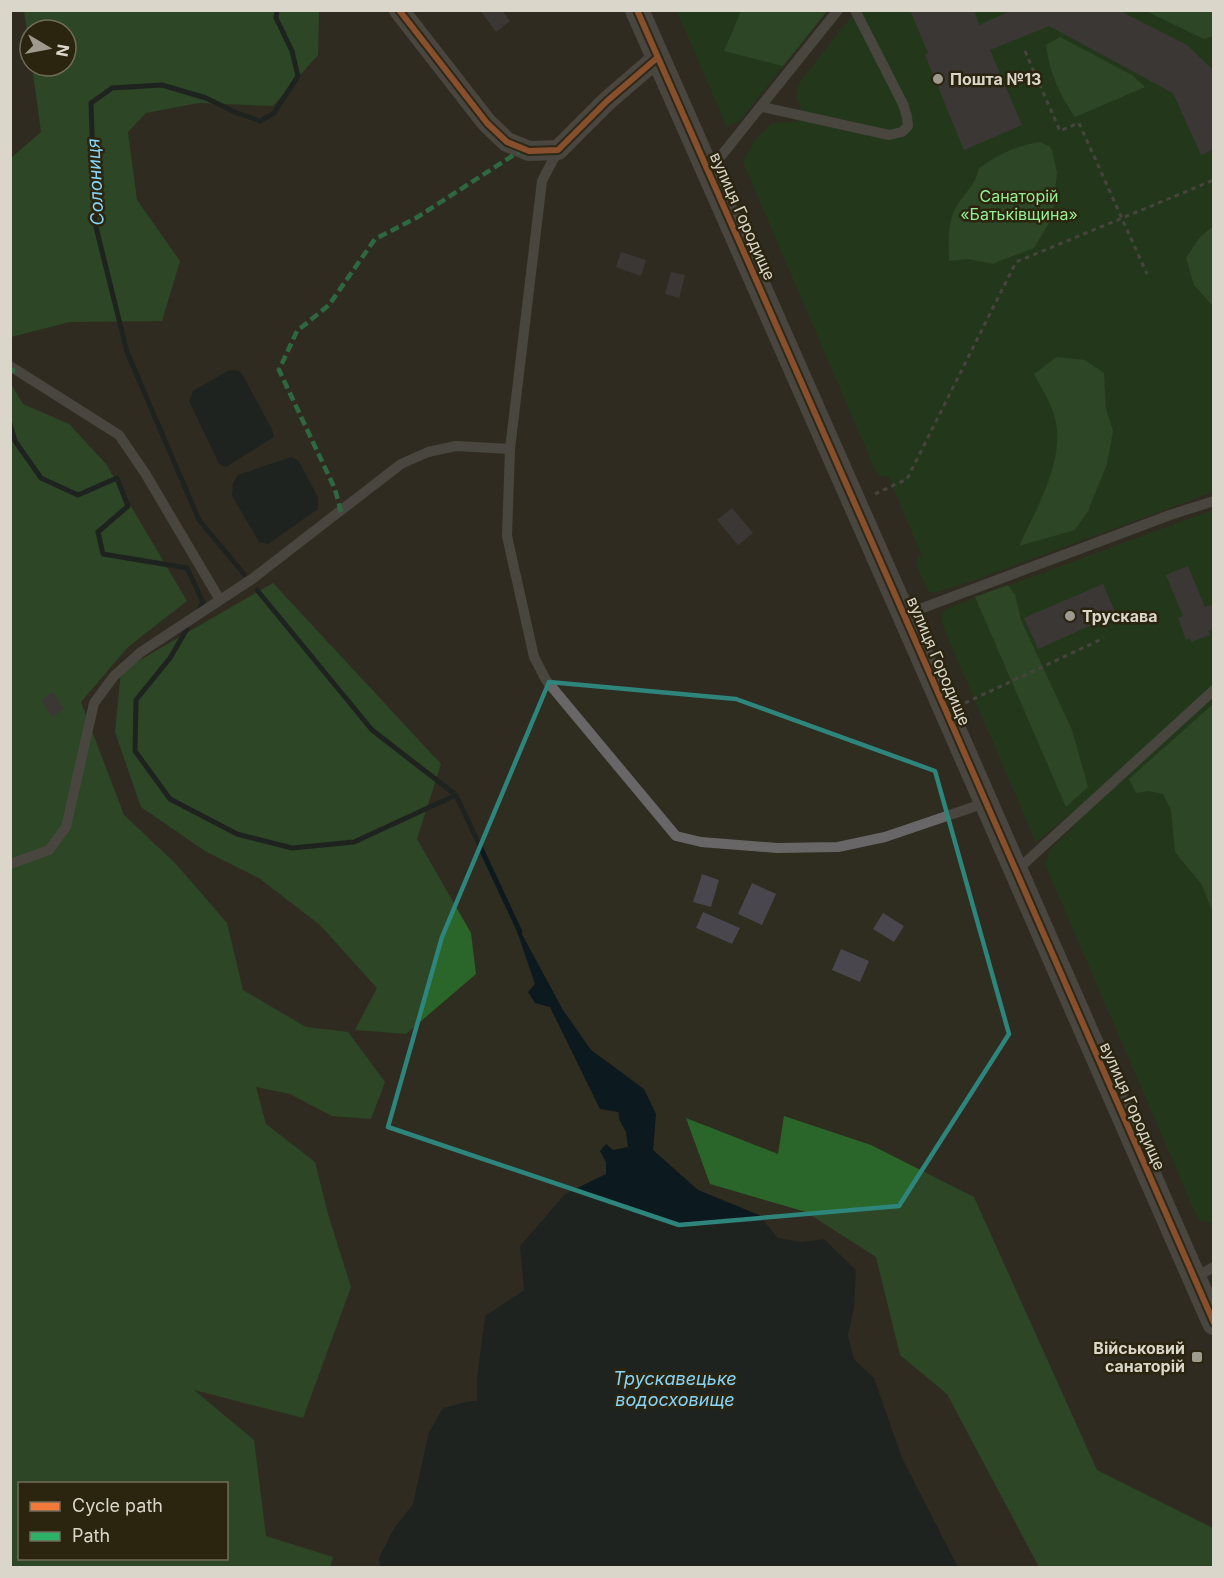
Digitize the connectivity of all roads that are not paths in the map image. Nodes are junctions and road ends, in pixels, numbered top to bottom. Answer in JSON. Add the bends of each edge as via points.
{"nodes":[{"id":1,"x":399,"y":10,"type":"edge"},
{"id":2,"x":838,"y":10,"type":"edge"},
{"id":3,"x":855,"y":10,"type":"edge"},
{"id":4,"x":643,"y":12,"type":"edge"},
{"id":5,"x":657,"y":58,"type":"junction"},
{"id":6,"x":762,"y":107,"type":"junction"},
{"id":7,"x":558,"y":150,"type":"junction"},
{"id":8,"x":709,"y":171,"type":"junction"},
{"id":9,"x":10,"y":366,"type":"edge"},
{"id":10,"x":510,"y":449,"type":"junction"},
{"id":11,"x":1214,"y":501,"type":"edge"},
{"id":12,"x":220,"y":600,"type":"junction"},
{"id":13,"x":904,"y":615,"type":"junction"},
{"id":14,"x":1214,"y":690,"type":"edge"},
{"id":15,"x":985,"y":803,"type":"junction"},
{"id":16,"x":10,"y":864,"type":"edge"},
{"id":17,"x":1016,"y":871,"type":"junction"},
{"id":18,"x":1203,"y":1273,"type":"edge"},
{"id":19,"x":1214,"y":1323,"type":"edge"}],
"edges":[{"from":1,"to":7,"type":"street","via":[[487,123],[507,142],[529,151]]},
{"from":2,"to":6,"type":"lane"},
{"from":3,"to":6,"type":"lane","via":[[903,104],[908,126],[889,135]]},
{"from":4,"to":5,"type":"street","name":"вулиця Городище"},
{"from":5,"to":7,"type":"street"},
{"from":5,"to":8,"type":"street","name":"вулиця Городище"},
{"from":6,"to":8,"type":"lane"},
{"from":7,"to":10,"type":"lane","via":[[542,181]]},
{"from":8,"to":13,"type":"street","name":"вулиця Городище"},
{"from":9,"to":12,"type":"lane","via":[[119,435]]},
{"from":10,"to":12,"type":"lane","via":[[456,446],[428,452],[401,464]]},
{"from":10,"to":15,"type":"lane","via":[[507,536],[534,657],[546,680],[676,836],[701,842],[777,848],[838,847],[885,837]]},
{"from":11,"to":13,"type":"lane"},
{"from":12,"to":16,"type":"lane","via":[[141,652],[114,676],[94,703],[66,826],[49,850]]},
{"from":13,"to":15,"type":"street","name":"вулиця Городище"},
{"from":14,"to":17,"type":"lane"},
{"from":15,"to":17,"type":"street","name":"вулиця Городище"},
{"from":17,"to":18,"type":"street","name":"вулиця Городище"},
{"from":18,"to":19,"type":"street","name":"вулиця Городище"}]}
